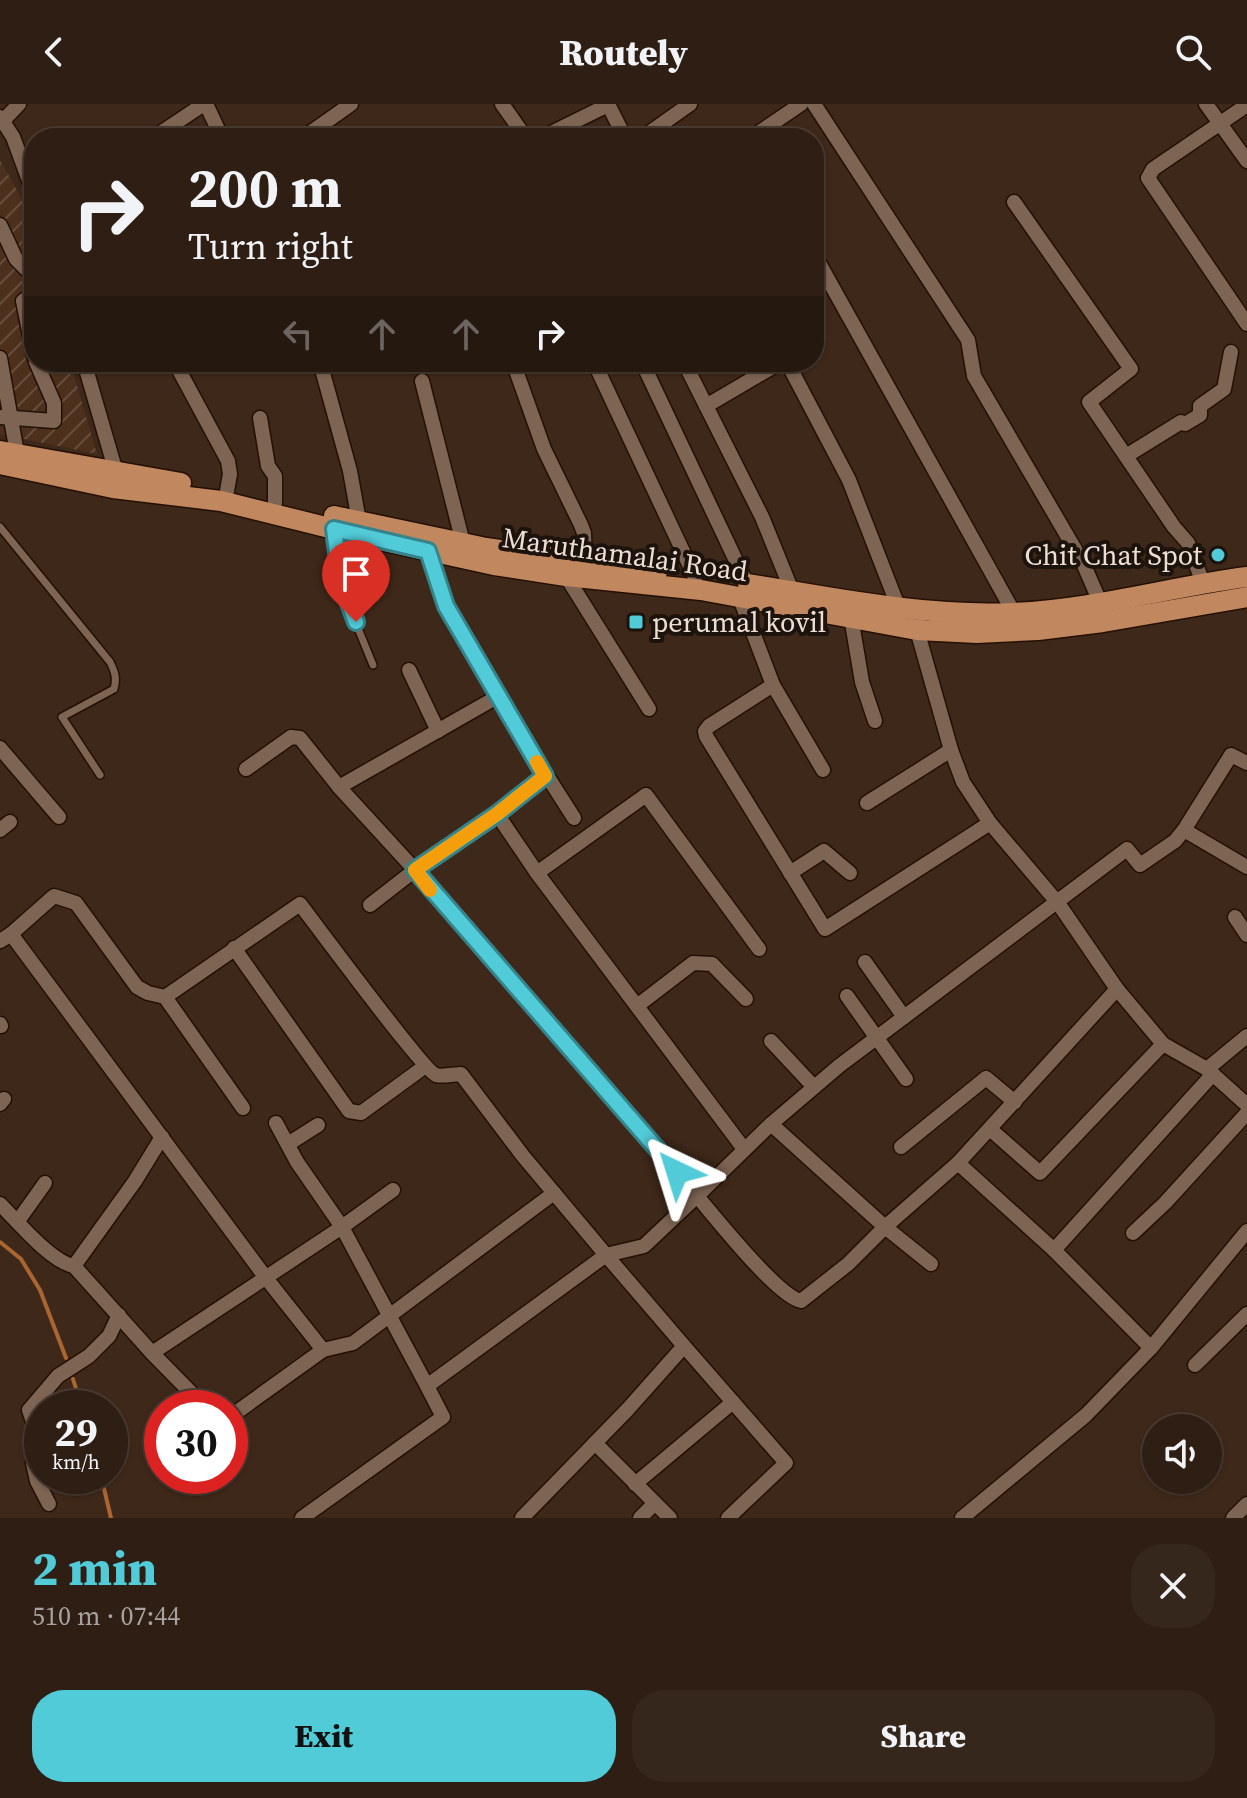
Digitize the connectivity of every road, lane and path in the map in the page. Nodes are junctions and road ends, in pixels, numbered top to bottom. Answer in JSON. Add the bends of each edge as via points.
{"nodes":[{"id":1,"x":19,"y":104,"type":"edge"},
{"id":2,"x":205,"y":104,"type":"edge"},
{"id":3,"x":351,"y":104,"type":"edge"},
{"id":4,"x":502,"y":104,"type":"edge"},
{"id":5,"x":608,"y":104,"type":"edge"},
{"id":6,"x":690,"y":104,"type":"edge"},
{"id":7,"x":801,"y":104,"type":"edge"},
{"id":8,"x":814,"y":104,"type":"edge"},
{"id":9,"x":1206,"y":104,"type":"edge"},
{"id":10,"x":1247,"y":105,"type":"edge"},
{"id":11,"x":1,"y":119,"type":"edge"},
{"id":12,"x":1220,"y":123,"type":"junction"},
{"id":13,"x":168,"y":128,"type":"edge"},
{"id":14,"x":217,"y":128,"type":"edge"},
{"id":15,"x":325,"y":128,"type":"edge"},
{"id":16,"x":519,"y":128,"type":"edge"},
{"id":17,"x":561,"y":128,"type":"edge"},
{"id":18,"x":620,"y":128,"type":"edge"},
{"id":19,"x":656,"y":128,"type":"edge"},
{"id":20,"x":766,"y":128,"type":"edge"},
{"id":21,"x":24,"y":157,"type":"edge"},
{"id":22,"x":1247,"y":161,"type":"edge"},
{"id":23,"x":1014,"y":202,"type":"dead end"},
{"id":24,"x":0,"y":225,"type":"edge"},
{"id":25,"x":24,"y":267,"type":"edge"},
{"id":26,"x":824,"y":272,"type":"edge"},
{"id":27,"x":1247,"y":324,"type":"edge"},
{"id":28,"x":1231,"y":352,"type":"dead end"},
{"id":29,"x":0,"y":358,"type":"edge"},
{"id":30,"x":40,"y":372,"type":"edge"},
{"id":31,"x":87,"y":372,"type":"edge"},
{"id":32,"x":180,"y":372,"type":"dead end"},
{"id":33,"x":323,"y":372,"type":"edge"},
{"id":34,"x":517,"y":372,"type":"edge"},
{"id":35,"x":599,"y":372,"type":"edge"},
{"id":36,"x":646,"y":372,"type":"edge"},
{"id":37,"x":689,"y":372,"type":"edge"},
{"id":38,"x":764,"y":372,"type":"edge"},
{"id":39,"x":792,"y":372,"type":"edge"},
{"id":40,"x":422,"y":381,"type":"dead end"},
{"id":41,"x":706,"y":406,"type":"junction"},
{"id":42,"x":5,"y":418,"type":"edge"},
{"id":43,"x":260,"y":418,"type":"dead end"},
{"id":44,"x":6,"y":456,"type":"edge"},
{"id":45,"x":1126,"y":456,"type":"junction"},
{"id":46,"x":114,"y":480,"type":"junction"},
{"id":47,"x":227,"y":491,"type":"junction"},
{"id":48,"x":275,"y":503,"type":"junction"},
{"id":49,"x":359,"y":521,"type":"junction"},
{"id":50,"x":0,"y":527,"type":"edge"},
{"id":51,"x":334,"y":529,"type":"junction"},
{"id":52,"x":428,"y":543,"type":"junction"},
{"id":53,"x":463,"y":543,"type":"junction"},
{"id":54,"x":585,"y":562,"type":"junction"},
{"id":55,"x":566,"y":576,"type":"junction"},
{"id":56,"x":695,"y":577,"type":"junction"},
{"id":57,"x":1247,"y":577,"type":"edge"},
{"id":58,"x":1203,"y":583,"type":"junction"},
{"id":59,"x":743,"y":590,"type":"junction"},
{"id":60,"x":792,"y":591,"type":"junction"},
{"id":61,"x":1247,"y":597,"type":"edge"},
{"id":62,"x":1100,"y":602,"type":"junction"},
{"id":63,"x":898,"y":606,"type":"junction"},
{"id":64,"x":1014,"y":613,"type":"junction"},
{"id":65,"x":851,"y":617,"type":"junction"},
{"id":66,"x":918,"y":620,"type":"junction"},
{"id":67,"x":373,"y":665,"type":"dead end"},
{"id":68,"x":409,"y":670,"type":"dead end"},
{"id":69,"x":773,"y":685,"type":"junction"},
{"id":70,"x":497,"y":697,"type":"junction"},
{"id":71,"x":649,"y":709,"type":"dead end"},
{"id":72,"x":875,"y":721,"type":"dead end"},
{"id":73,"x":438,"y":731,"type":"junction"},
{"id":74,"x":0,"y":748,"type":"edge"},
{"id":75,"x":951,"y":750,"type":"junction"},
{"id":76,"x":1247,"y":763,"type":"edge"},
{"id":77,"x":246,"y":769,"type":"dead end"},
{"id":78,"x":823,"y":770,"type":"dead end"},
{"id":79,"x":100,"y":775,"type":"dead end"},
{"id":80,"x":545,"y":776,"type":"junction"},
{"id":81,"x":339,"y":787,"type":"junction"},
{"id":82,"x":867,"y":803,"type":"dead end"},
{"id":83,"x":497,"y":814,"type":"junction"},
{"id":84,"x":59,"y":817,"type":"dead end"},
{"id":85,"x":574,"y":818,"type":"dead end"},
{"id":86,"x":990,"y":823,"type":"junction"},
{"id":87,"x":1184,"y":830,"type":"junction"},
{"id":88,"x":1247,"y":867,"type":"edge"},
{"id":89,"x":415,"y":870,"type":"junction"},
{"id":90,"x":537,"y":873,"type":"junction"},
{"id":91,"x":790,"y":873,"type":"junction"},
{"id":92,"x":850,"y":873,"type":"dead end"},
{"id":93,"x":1058,"y":903,"type":"junction"},
{"id":94,"x":370,"y":905,"type":"dead end"},
{"id":95,"x":1235,"y":917,"type":"dead end"},
{"id":96,"x":1247,"y":935,"type":"edge"},
{"id":97,"x":6,"y":938,"type":"edge"},
{"id":98,"x":234,"y":948,"type":"junction"},
{"id":99,"x":759,"y":949,"type":"dead end"},
{"id":100,"x":865,"y":962,"type":"dead end"},
{"id":101,"x":1117,"y":989,"type":"junction"},
{"id":102,"x":847,"y":996,"type":"dead end"},
{"id":103,"x":165,"y":997,"type":"junction"},
{"id":104,"x":746,"y":999,"type":"dead end"},
{"id":105,"x":637,"y":1006,"type":"junction"},
{"id":106,"x":904,"y":1017,"type":"junction"},
{"id":107,"x":1247,"y":1036,"type":"edge"},
{"id":108,"x":877,"y":1038,"type":"junction"},
{"id":109,"x":771,"y":1041,"type":"dead end"},
{"id":110,"x":1163,"y":1044,"type":"junction"},
{"id":111,"x":424,"y":1067,"type":"junction"},
{"id":112,"x":1210,"y":1071,"type":"junction"},
{"id":113,"x":906,"y":1079,"type":"dead end"},
{"id":114,"x":814,"y":1087,"type":"junction"},
{"id":115,"x":1015,"y":1102,"type":"junction"},
{"id":116,"x":1247,"y":1105,"type":"edge"},
{"id":117,"x":243,"y":1108,"type":"dead end"},
{"id":118,"x":1247,"y":1113,"type":"edge"},
{"id":119,"x":276,"y":1123,"type":"dead end"},
{"id":120,"x":771,"y":1124,"type":"junction"},
{"id":121,"x":318,"y":1125,"type":"dead end"},
{"id":122,"x":990,"y":1129,"type":"junction"},
{"id":123,"x":162,"y":1137,"type":"junction"},
{"id":124,"x":288,"y":1144,"type":"junction"},
{"id":125,"x":901,"y":1147,"type":"dead end"},
{"id":126,"x":744,"y":1149,"type":"junction"},
{"id":127,"x":958,"y":1163,"type":"junction"},
{"id":128,"x":45,"y":1183,"type":"dead end"},
{"id":129,"x":393,"y":1190,"type":"dead end"},
{"id":130,"x":554,"y":1193,"type":"junction"},
{"id":131,"x":697,"y":1196,"type":"junction"},
{"id":132,"x":0,"y":1204,"type":"edge"},
{"id":133,"x":18,"y":1221,"type":"junction"},
{"id":134,"x":342,"y":1227,"type":"junction"},
{"id":135,"x":885,"y":1227,"type":"junction"},
{"id":136,"x":1133,"y":1233,"type":"dead end"},
{"id":137,"x":1246,"y":1234,"type":"edge"},
{"id":138,"x":1054,"y":1250,"type":"junction"},
{"id":139,"x":606,"y":1255,"type":"junction"},
{"id":140,"x":931,"y":1264,"type":"dead end"},
{"id":141,"x":74,"y":1266,"type":"junction"},
{"id":142,"x":266,"y":1278,"type":"junction"},
{"id":143,"x":1247,"y":1314,"type":"edge"},
{"id":144,"x":119,"y":1315,"type":"junction"},
{"id":145,"x":390,"y":1315,"type":"junction"},
{"id":146,"x":684,"y":1346,"type":"junction"},
{"id":147,"x":1151,"y":1348,"type":"junction"},
{"id":148,"x":323,"y":1350,"type":"junction"},
{"id":149,"x":152,"y":1353,"type":"junction"},
{"id":150,"x":1195,"y":1365,"type":"dead end"},
{"id":151,"x":427,"y":1386,"type":"junction"},
{"id":152,"x":188,"y":1390,"type":"edge"},
{"id":153,"x":733,"y":1402,"type":"junction"},
{"id":154,"x":248,"y":1404,"type":"edge"},
{"id":155,"x":595,"y":1443,"type":"junction"},
{"id":156,"x":635,"y":1484,"type":"junction"},
{"id":157,"x":655,"y":1503,"type":"junction"},
{"id":158,"x":49,"y":1504,"type":"dead end"},
{"id":159,"x":1247,"y":1504,"type":"edge"},
{"id":160,"x":302,"y":1518,"type":"edge"},
{"id":161,"x":522,"y":1518,"type":"edge"},
{"id":162,"x":640,"y":1518,"type":"edge"},
{"id":163,"x":670,"y":1518,"type":"edge"},
{"id":164,"x":728,"y":1518,"type":"edge"},
{"id":165,"x":962,"y":1518,"type":"edge"},
{"id":166,"x":1233,"y":1518,"type":"edge"}],
"edges":[{"from":1,"to":11,"type":"street"},
{"from":2,"to":13,"type":"street"},
{"from":2,"to":14,"type":"street"},
{"from":3,"to":15,"type":"street"},
{"from":4,"to":16,"type":"street"},
{"from":5,"to":17,"type":"street"},
{"from":5,"to":18,"type":"street"},
{"from":6,"to":19,"type":"street"},
{"from":7,"to":20,"type":"street"},
{"from":8,"to":62,"type":"street","via":[[968,340],[974,376],[1083,563]]},
{"from":9,"to":12,"type":"street"},
{"from":10,"to":12,"type":"street"},
{"from":11,"to":21,"type":"street"},
{"from":12,"to":22,"type":"street"},
{"from":12,"to":27,"type":"street","via":[[1153,169],[1148,178]]},
{"from":23,"to":45,"type":"street","via":[[1131,369],[1089,402]]},
{"from":24,"to":25,"type":"street"},
{"from":26,"to":64,"type":"street"},
{"from":28,"to":45,"type":"street","via":[[1224,389],[1200,406],[1200,415]]},
{"from":29,"to":42,"type":"street"},
{"from":30,"to":42,"type":"street","via":[[54,403],[54,421]]},
{"from":31,"to":46,"type":"street"},
{"from":32,"to":47,"type":"street","via":[[228,461]]},
{"from":33,"to":49,"type":"street"},
{"from":34,"to":54,"type":"street","via":[[544,449],[584,533]]},
{"from":35,"to":56,"type":"street"},
{"from":36,"to":59,"type":"street"},
{"from":37,"to":41,"type":"street"},
{"from":38,"to":41,"type":"street"},
{"from":39,"to":63,"type":"street","via":[[849,480]]},
{"from":40,"to":53,"type":"street"},
{"from":41,"to":60,"type":"street"},
{"from":42,"to":44,"type":"street"},
{"from":43,"to":48,"type":"street","via":[[268,466],[275,476]]},
{"from":44,"to":46,"type":"main road","name":"Maruthamalai Road"},
{"from":45,"to":58,"type":"street","via":[[1188,543]]},
{"from":46,"to":47,"type":"main road","name":"Maruthamalai Road"},
{"from":46,"to":51,"type":"main road","name":"Maruthamalai Road"},
{"from":47,"to":48,"type":"main road","name":"Maruthamalai Road"},
{"from":48,"to":49,"type":"main road","name":"Maruthamalai Road"},
{"from":49,"to":52,"type":"main road","name":"Maruthamalai Road"},
{"from":50,"to":79,"type":"lane","via":[[115,672],[114,689],[62,717]]},
{"from":51,"to":52,"type":"main road","name":"Maruthamalai Road"},
{"from":51,"to":67,"type":"lane","via":[[344,594]]},
{"from":52,"to":53,"type":"main road","name":"Maruthamalai Road"},
{"from":52,"to":55,"type":"main road","name":"Maruthamalai Road","via":[[494,565]]},
{"from":52,"to":70,"type":"street","via":[[446,606]]},
{"from":53,"to":54,"type":"main road","name":"Maruthamalai Road"},
{"from":54,"to":56,"type":"main road","name":"Maruthamalai Road"},
{"from":55,"to":59,"type":"main road","name":"Maruthamalai Road"},
{"from":55,"to":71,"type":"street"},
{"from":56,"to":59,"type":"main road","name":"Maruthamalai Road"},
{"from":57,"to":58,"type":"main road","name":"Maruthamalai Road"},
{"from":58,"to":62,"type":"main road","name":"Maruthamalai Road"},
{"from":59,"to":60,"type":"main road","name":"Maruthamalai Road"},
{"from":59,"to":65,"type":"main road","name":"Maruthamalai Road"},
{"from":59,"to":69,"type":"street"},
{"from":60,"to":63,"type":"main road","name":"Maruthamalai Road"},
{"from":61,"to":66,"type":"main road","name":"Maruthamalai Road","via":[[1038,630],[977,633]]},
{"from":62,"to":64,"type":"main road","name":"Maruthamalai Road"},
{"from":63,"to":66,"type":"main road","name":"Maruthamalai Road"},
{"from":64,"to":66,"type":"main road","name":"Maruthamalai Road"},
{"from":65,"to":66,"type":"main road","name":"Maruthamalai Road"},
{"from":65,"to":72,"type":"street"},
{"from":66,"to":75,"type":"street"},
{"from":68,"to":73,"type":"street"},
{"from":69,"to":78,"type":"street"},
{"from":69,"to":91,"type":"street","via":[[705,731]]},
{"from":70,"to":73,"type":"street"},
{"from":70,"to":80,"type":"street"},
{"from":73,"to":81,"type":"street"},
{"from":74,"to":84,"type":"street"},
{"from":75,"to":82,"type":"street"},
{"from":75,"to":86,"type":"street","via":[[963,782]]},
{"from":76,"to":87,"type":"street","via":[[1231,755]]},
{"from":77,"to":81,"type":"street","via":[[291,737],[300,738]]},
{"from":80,"to":83,"type":"street"},
{"from":80,"to":85,"type":"street"},
{"from":81,"to":89,"type":"street"},
{"from":83,"to":89,"type":"street"},
{"from":83,"to":90,"type":"street"},
{"from":86,"to":91,"type":"street","via":[[825,929]]},
{"from":86,"to":93,"type":"street"},
{"from":87,"to":88,"type":"street"},
{"from":87,"to":93,"type":"street","via":[[1140,865],[1127,849]]},
{"from":89,"to":94,"type":"street"},
{"from":89,"to":131,"type":"street"},
{"from":90,"to":99,"type":"street","via":[[646,795]]},
{"from":90,"to":105,"type":"street"},
{"from":91,"to":92,"type":"street","via":[[824,851]]},
{"from":93,"to":101,"type":"street"},
{"from":93,"to":106,"type":"street"},
{"from":95,"to":96,"type":"street"},
{"from":97,"to":103,"type":"street","via":[[54,896],[76,903],[137,987]]},
{"from":97,"to":123,"type":"street"},
{"from":98,"to":103,"type":"street"},
{"from":98,"to":111,"type":"street","via":[[300,904]]},
{"from":98,"to":111,"type":"street","via":[[349,1111],[361,1113]]},
{"from":100,"to":106,"type":"street"},
{"from":101,"to":110,"type":"street"},
{"from":101,"to":115,"type":"street"},
{"from":102,"to":108,"type":"street"},
{"from":103,"to":117,"type":"street"},
{"from":104,"to":105,"type":"street","via":[[712,964],[693,963]]},
{"from":105,"to":126,"type":"street"},
{"from":106,"to":108,"type":"street"},
{"from":107,"to":112,"type":"street"},
{"from":108,"to":113,"type":"street"},
{"from":108,"to":114,"type":"street"},
{"from":109,"to":114,"type":"street"},
{"from":110,"to":112,"type":"street"},
{"from":110,"to":122,"type":"street","via":[[1040,1173]]},
{"from":111,"to":130,"type":"street","via":[[436,1075],[461,1074]]},
{"from":112,"to":116,"type":"street"},
{"from":112,"to":138,"type":"street"},
{"from":114,"to":120,"type":"street"},
{"from":115,"to":122,"type":"street"},
{"from":115,"to":125,"type":"street","via":[[986,1078]]},
{"from":118,"to":136,"type":"street"},
{"from":119,"to":124,"type":"street"},
{"from":120,"to":126,"type":"street"},
{"from":120,"to":135,"type":"street"},
{"from":121,"to":124,"type":"street"},
{"from":122,"to":127,"type":"street"},
{"from":123,"to":141,"type":"street"},
{"from":123,"to":142,"type":"street"},
{"from":124,"to":134,"type":"street"},
{"from":126,"to":131,"type":"street"},
{"from":127,"to":135,"type":"street"},
{"from":127,"to":138,"type":"street"},
{"from":128,"to":133,"type":"street"},
{"from":129,"to":134,"type":"street"},
{"from":130,"to":139,"type":"street"},
{"from":130,"to":145,"type":"street"},
{"from":131,"to":135,"type":"street","via":[[777,1285],[801,1301]]},
{"from":131,"to":139,"type":"street","via":[[644,1246]]},
{"from":132,"to":133,"type":"street"},
{"from":133,"to":141,"type":"street","via":[[65,1264]]},
{"from":134,"to":142,"type":"street"},
{"from":134,"to":145,"type":"street"},
{"from":135,"to":140,"type":"street"},
{"from":137,"to":147,"type":"street"},
{"from":138,"to":147,"type":"street"},
{"from":139,"to":146,"type":"street"},
{"from":139,"to":151,"type":"street"},
{"from":141,"to":144,"type":"street"},
{"from":142,"to":148,"type":"street"},
{"from":142,"to":149,"type":"street"},
{"from":143,"to":150,"type":"street"},
{"from":144,"to":149,"type":"street"},
{"from":144,"to":158,"type":"street","via":[[109,1336],[58,1376],[29,1410],[39,1439],[33,1463]]},
{"from":145,"to":148,"type":"street","via":[[353,1343]]},
{"from":145,"to":151,"type":"street"},
{"from":146,"to":153,"type":"street"},
{"from":146,"to":155,"type":"street"},
{"from":147,"to":165,"type":"street","via":[[1086,1415]]},
{"from":148,"to":154,"type":"street"},
{"from":149,"to":152,"type":"street"},
{"from":151,"to":160,"type":"street","via":[[443,1417]]},
{"from":153,"to":156,"type":"street"},
{"from":153,"to":164,"type":"street","via":[[786,1463]]},
{"from":155,"to":156,"type":"street"},
{"from":155,"to":161,"type":"street"},
{"from":156,"to":157,"type":"street"},
{"from":157,"to":162,"type":"street"},
{"from":157,"to":163,"type":"street"},
{"from":159,"to":166,"type":"street"}]}
